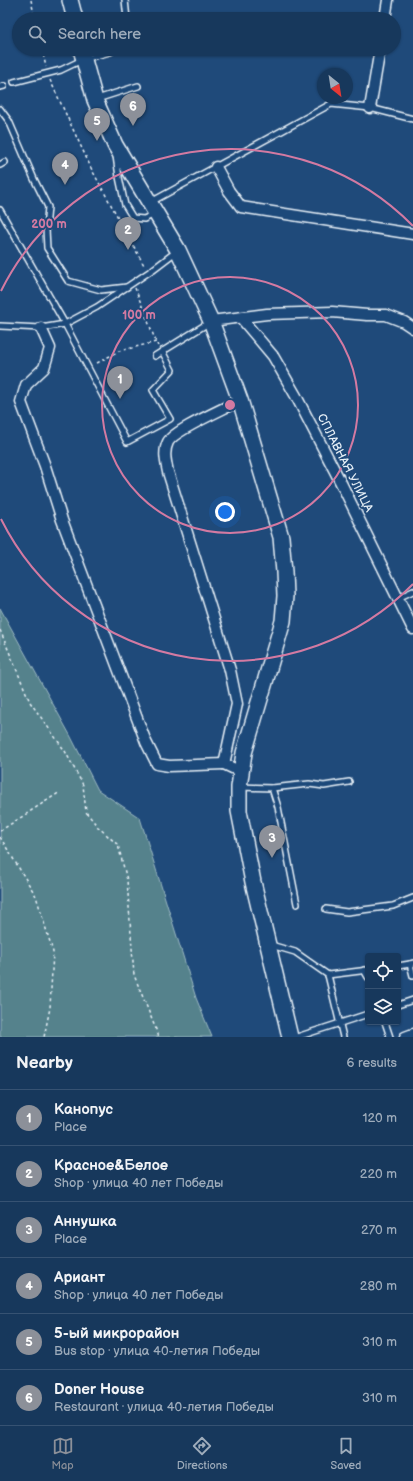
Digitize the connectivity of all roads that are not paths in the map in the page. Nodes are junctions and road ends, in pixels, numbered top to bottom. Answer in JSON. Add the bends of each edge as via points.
{"nodes":[{"id":1,"x":70,"y":0,"type":"edge"},
{"id":2,"x":125,"y":0,"type":"edge"},
{"id":3,"x":388,"y":0,"type":"edge"},
{"id":4,"x":73,"y":12,"type":"edge"},
{"id":5,"x":126,"y":12,"type":"edge"},
{"id":6,"x":386,"y":12,"type":"edge"},
{"id":7,"x":79,"y":56,"type":"edge"},
{"id":8,"x":84,"y":56,"type":"edge"},
{"id":9,"x":379,"y":56,"type":"edge"},
{"id":10,"x":14,"y":82,"type":"dead end"},
{"id":11,"x":138,"y":86,"type":"dead end"},
{"id":12,"x":95,"y":100,"type":"junction"},
{"id":13,"x":370,"y":108,"type":"junction"},
{"id":14,"x":0,"y":109,"type":"edge"},
{"id":15,"x":413,"y":119,"type":"edge"},
{"id":16,"x":115,"y":145,"type":"junction"},
{"id":17,"x":216,"y":166,"type":"junction"},
{"id":18,"x":153,"y":208,"type":"junction"},
{"id":19,"x":0,"y":210,"type":"edge"},
{"id":20,"x":413,"y":234,"type":"edge"},
{"id":21,"x":178,"y":250,"type":"junction"},
{"id":22,"x":127,"y":287,"type":"junction"},
{"id":23,"x":241,"y":318,"type":"junction"},
{"id":24,"x":211,"y":322,"type":"junction"},
{"id":25,"x":64,"y":324,"type":"junction"},
{"id":26,"x":0,"y":326,"type":"edge"},
{"id":27,"x":41,"y":328,"type":"junction"},
{"id":28,"x":413,"y":328,"type":"edge"},
{"id":29,"x":162,"y":352,"type":"junction"},
{"id":30,"x":155,"y":356,"type":"dead end"},
{"id":31,"x":240,"y":400,"type":"junction"},
{"id":32,"x":413,"y":591,"type":"edge"},
{"id":33,"x":398,"y":598,"type":"junction"},
{"id":34,"x":413,"y":629,"type":"edge"},
{"id":35,"x":224,"y":764,"type":"junction"},
{"id":36,"x":241,"y":772,"type":"junction"},
{"id":37,"x":349,"y":782,"type":"dead end"},
{"id":38,"x":239,"y":787,"type":"junction"},
{"id":39,"x":272,"y":788,"type":"junction"},
{"id":40,"x":413,"y":898,"type":"edge"},
{"id":41,"x":297,"y":904,"type":"dead end"},
{"id":42,"x":326,"y":909,"type":"dead end"},
{"id":43,"x":268,"y":945,"type":"junction"},
{"id":44,"x":411,"y":963,"type":"edge"},
{"id":45,"x":401,"y":965,"type":"edge"},
{"id":46,"x":365,"y":970,"type":"edge"},
{"id":47,"x":328,"y":975,"type":"junction"},
{"id":48,"x":413,"y":976,"type":"edge"},
{"id":49,"x":413,"y":1000,"type":"edge"},
{"id":50,"x":401,"y":1004,"type":"edge"},
{"id":51,"x":365,"y":1015,"type":"edge"},
{"id":52,"x":340,"y":1024,"type":"junction"},
{"id":53,"x":386,"y":1025,"type":"edge"},
{"id":54,"x":413,"y":1034,"type":"edge"},
{"id":55,"x":290,"y":1037,"type":"edge"},
{"id":56,"x":297,"y":1037,"type":"edge"},
{"id":57,"x":343,"y":1037,"type":"edge"},
{"id":58,"x":390,"y":1037,"type":"edge"},
{"id":59,"x":405,"y":1037,"type":"edge"}],
"edges":[{"from":1,"to":4,"type":"main road"},
{"from":2,"to":5,"type":"lane"},
{"from":3,"to":6,"type":"street"},
{"from":7,"to":10,"type":"lane","via":[[47,74]]},
{"from":8,"to":12,"type":"main road"},
{"from":9,"to":13,"type":"street"},
{"from":11,"to":12,"type":"lane"},
{"from":12,"to":16,"type":"main road"},
{"from":13,"to":15,"type":"lane"},
{"from":13,"to":17,"type":"lane","via":[[331,104]]},
{"from":14,"to":22,"type":"lane","via":[[9,121],[48,207],[47,248],[68,281],[101,290]]},
{"from":16,"to":18,"type":"main road"},
{"from":16,"to":18,"type":"lane","via":[[124,205],[133,218],[144,219]]},
{"from":17,"to":18,"type":"lane"},
{"from":17,"to":20,"type":"street","via":[[240,207]]},
{"from":18,"to":21,"type":"main road"},
{"from":19,"to":25,"type":"lane"},
{"from":21,"to":22,"type":"lane"},
{"from":21,"to":24,"type":"main road"},
{"from":22,"to":25,"type":"lane","via":[[97,307]]},
{"from":23,"to":24,"type":"street"},
{"from":23,"to":28,"type":"street","via":[[267,314],[332,312],[386,315]]},
{"from":23,"to":33,"type":"street","name":"СПЛАВНАЯ УЛИЦА","via":[[273,356],[296,396]]},
{"from":24,"to":29,"type":"lane"},
{"from":24,"to":31,"type":"main road"},
{"from":25,"to":27,"type":"lane"},
{"from":25,"to":29,"type":"lane","via":[[127,442],[170,419],[153,390],[172,370]]},
{"from":26,"to":27,"type":"lane"},
{"from":27,"to":35,"type":"street","via":[[50,348],[44,368],[26,385],[21,402],[62,520],[146,742],[157,764]]},
{"from":29,"to":30,"type":"lane"},
{"from":31,"to":35,"type":"street","via":[[183,430],[168,441],[164,454],[230,670],[237,704]]},
{"from":31,"to":36,"type":"main road","via":[[281,537],[285,596],[282,621],[244,753]]},
{"from":32,"to":33,"type":"lane"},
{"from":33,"to":34,"type":"street","name":"СПЛАВНАЯ УЛИЦА"},
{"from":35,"to":36,"type":"street"},
{"from":36,"to":38,"type":"main road"},
{"from":37,"to":39,"type":"lane","via":[[324,786],[309,784]]},
{"from":38,"to":39,"type":"lane"},
{"from":38,"to":43,"type":"main road","via":[[239,811]]},
{"from":39,"to":41,"type":"lane"},
{"from":40,"to":42,"type":"lane","via":[[393,906],[347,912]]},
{"from":43,"to":47,"type":"lane","via":[[295,952]]},
{"from":43,"to":55,"type":"main road"},
{"from":44,"to":45,"type":"lane"},
{"from":44,"to":48,"type":"lane"},
{"from":46,"to":47,"type":"lane"},
{"from":47,"to":52,"type":"lane"},
{"from":49,"to":50,"type":"lane"},
{"from":51,"to":52,"type":"lane"},
{"from":52,"to":56,"type":"lane"},
{"from":52,"to":57,"type":"lane"},
{"from":53,"to":58,"type":"lane"},
{"from":54,"to":59,"type":"street"}]}
